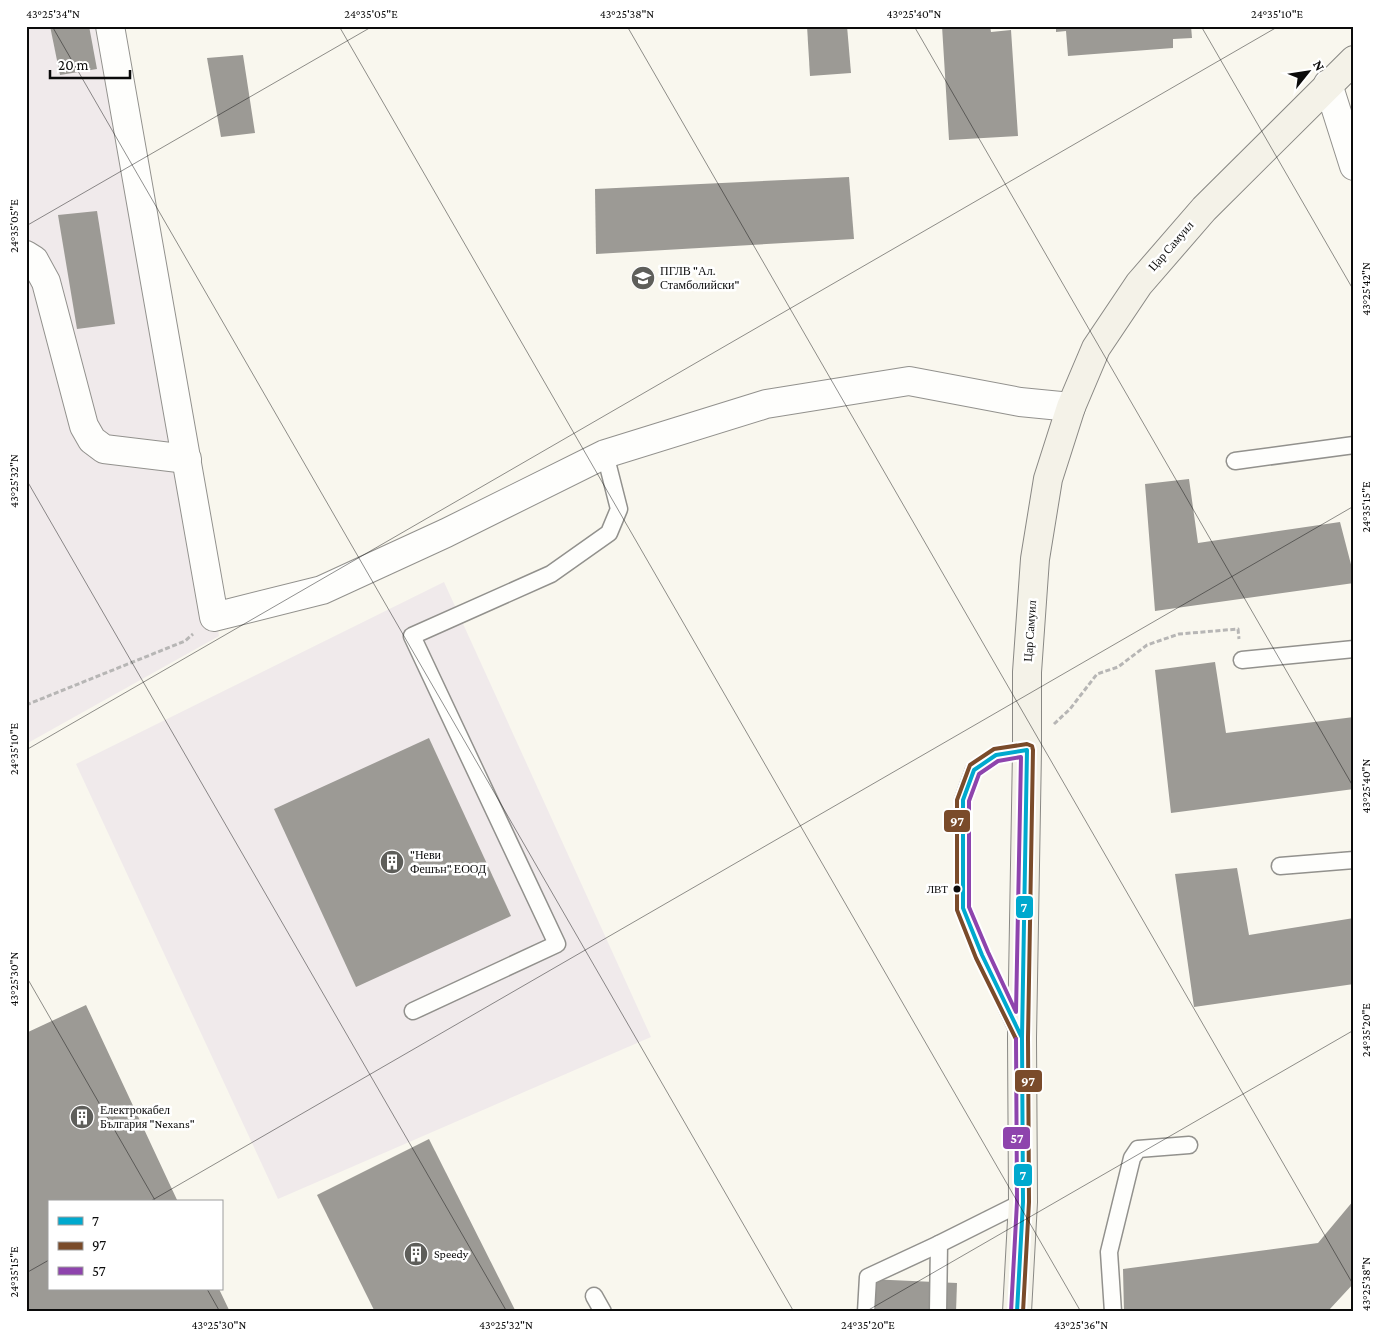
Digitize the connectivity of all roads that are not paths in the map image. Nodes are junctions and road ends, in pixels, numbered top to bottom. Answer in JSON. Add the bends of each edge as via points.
{"nodes":[{"id":1,"x":110,"y":26,"type":"edge"},
{"id":2,"x":1354,"y":60,"type":"edge"},
{"id":3,"x":1328,"y":84,"type":"junction"},
{"id":4,"x":1354,"y":166,"type":"edge"},
{"id":5,"x":26,"y":255,"type":"edge"},
{"id":6,"x":1071,"y":407,"type":"junction"},
{"id":7,"x":1354,"y":445,"type":"edge"},
{"id":8,"x":605,"y":454,"type":"junction"},
{"id":9,"x":186,"y":459,"type":"junction"},
{"id":10,"x":1235,"y":460,"type":"dead end"},
{"id":11,"x":1354,"y":649,"type":"edge"},
{"id":12,"x":1242,"y":660,"type":"road end"},
{"id":13,"x":1026,"y":738,"type":"junction"},
{"id":14,"x":1354,"y":860,"type":"edge"},
{"id":15,"x":1280,"y":866,"type":"dead end"},
{"id":16,"x":413,"y":1011,"type":"dead end"},
{"id":17,"x":1022,"y":1038,"type":"junction"},
{"id":18,"x":1189,"y":1145,"type":"dead end"},
{"id":19,"x":1023,"y":1202,"type":"junction"},
{"id":20,"x":939,"y":1244,"type":"junction"},
{"id":21,"x":594,"y":1296,"type":"dead end"},
{"id":22,"x":603,"y":1312,"type":"edge"},
{"id":23,"x":866,"y":1312,"type":"edge"},
{"id":24,"x":938,"y":1312,"type":"edge"},
{"id":25,"x":1017,"y":1312,"type":"edge"},
{"id":26,"x":1113,"y":1312,"type":"edge"}],
"edges":[{"from":1,"to":9,"type":"street"},
{"from":2,"to":3,"type":"street","name":"Цар Самуил"},
{"from":3,"to":4,"type":"street"},
{"from":3,"to":6,"type":"street","name":"Цар Самуил","via":[[1204,208],[1139,284],[1096,348]]},
{"from":5,"to":9,"type":"street","via":[[34,260],[46,282],[84,426],[92,440],[104,449]]},
{"from":6,"to":8,"type":"street","via":[[1020,402],[909,381],[766,404]]},
{"from":6,"to":13,"type":"street","name":"Цар Самуил","via":[[1048,479],[1035,559]]},
{"from":7,"to":10,"type":"lane"},
{"from":8,"to":9,"type":"street","via":[[322,590],[214,617]]},
{"from":8,"to":16,"type":"lane","via":[[619,509],[609,533],[551,574],[412,636],[557,944]]},
{"from":11,"to":12,"type":"lane"},
{"from":13,"to":17,"type":"street","name":"Цар Самуил"},
{"from":13,"to":17,"type":"lane","via":[[974,770],[963,800],[963,908],[982,956]]},
{"from":14,"to":15,"type":"lane"},
{"from":17,"to":19,"type":"street","name":"Цар Самуил"},
{"from":18,"to":26,"type":"lane","via":[[1138,1148],[1132,1158],[1109,1252]]},
{"from":19,"to":20,"type":"lane"},
{"from":19,"to":25,"type":"street","name":"Цар Самуил"},
{"from":20,"to":23,"type":"lane","via":[[868,1277]]},
{"from":20,"to":24,"type":"lane"},
{"from":21,"to":22,"type":"lane"}]}
